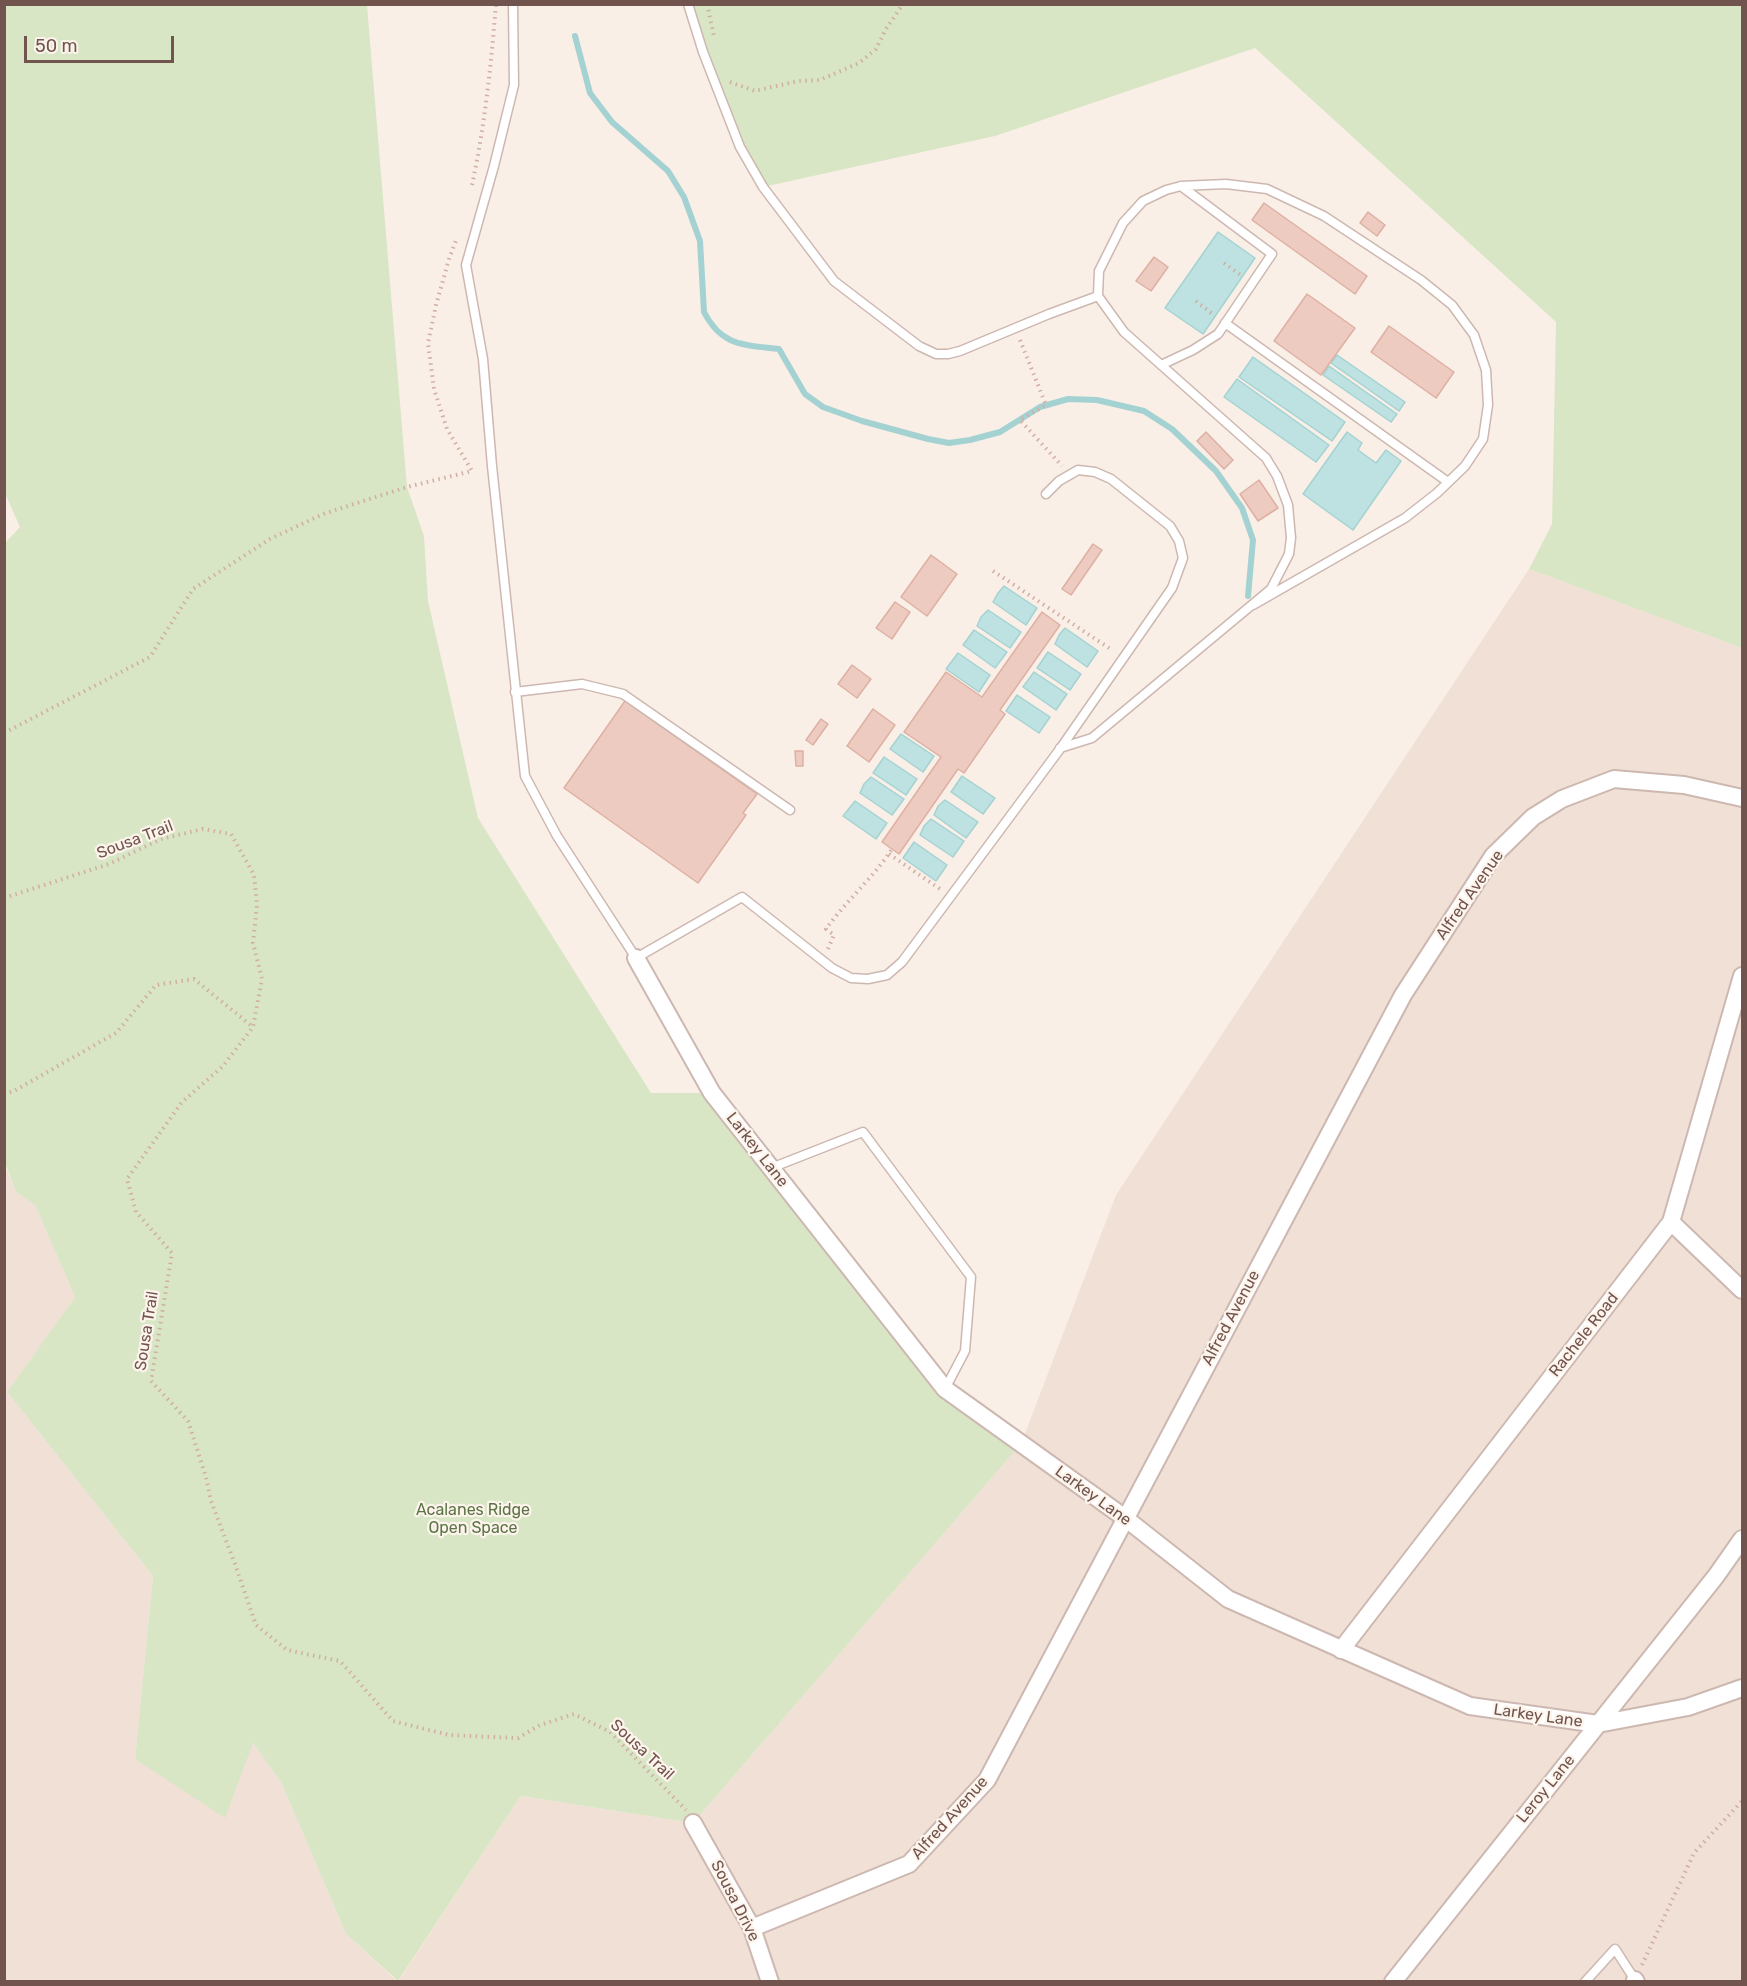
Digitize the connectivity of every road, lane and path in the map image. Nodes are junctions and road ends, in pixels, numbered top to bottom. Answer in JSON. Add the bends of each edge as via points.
{"nodes":[{"id":1,"x":513,"y":4,"type":"edge"},
{"id":2,"x":688,"y":4,"type":"edge"},
{"id":3,"x":707,"y":4,"type":"edge"},
{"id":4,"x":903,"y":4,"type":"edge"},
{"id":5,"x":715,"y":38,"type":"dead end"},
{"id":6,"x":725,"y":76,"type":"dead end"},
{"id":7,"x":1181,"y":186,"type":"junction"},
{"id":8,"x":1224,"y":263,"type":"dead end"},
{"id":9,"x":1253,"y":283,"type":"junction"},
{"id":10,"x":1098,"y":296,"type":"junction"},
{"id":11,"x":1196,"y":301,"type":"dead end"},
{"id":12,"x":1225,"y":323,"type":"junction"},
{"id":13,"x":1015,"y":328,"type":"junction"},
{"id":14,"x":1161,"y":365,"type":"junction"},
{"id":15,"x":472,"y":471,"type":"dead end"},
{"id":16,"x":1070,"y":475,"type":"junction"},
{"id":17,"x":1448,"y":482,"type":"junction"},
{"id":18,"x":1046,"y":494,"type":"dead end"},
{"id":19,"x":993,"y":571,"type":"dead end"},
{"id":20,"x":1253,"y":605,"type":"junction"},
{"id":21,"x":1124,"y":657,"type":"junction"},
{"id":22,"x":515,"y":692,"type":"junction"},
{"id":23,"x":4,"y":733,"type":"edge"},
{"id":24,"x":1060,"y":749,"type":"junction"},
{"id":25,"x":1743,"y":798,"type":"edge"},
{"id":26,"x":790,"y":810,"type":"dead end"},
{"id":27,"x":892,"y":849,"type":"dead end"},
{"id":28,"x":889,"y":854,"type":"junction"},
{"id":29,"x":951,"y":896,"type":"junction"},
{"id":30,"x":4,"y":898,"type":"edge"},
{"id":31,"x":636,"y":958,"type":"junction"},
{"id":32,"x":823,"y":961,"type":"junction"},
{"id":33,"x":1743,"y":976,"type":"edge"},
{"id":34,"x":253,"y":1027,"type":"junction"},
{"id":35,"x":4,"y":1094,"type":"edge"},
{"id":36,"x":771,"y":1168,"type":"junction"},
{"id":37,"x":1671,"y":1222,"type":"junction"},
{"id":38,"x":1743,"y":1290,"type":"edge"},
{"id":39,"x":945,"y":1389,"type":"junction"},
{"id":40,"x":1125,"y":1518,"type":"junction"},
{"id":41,"x":1743,"y":1539,"type":"edge"},
{"id":42,"x":1341,"y":1650,"type":"junction"},
{"id":43,"x":1743,"y":1688,"type":"edge"},
{"id":44,"x":1598,"y":1724,"type":"junction"},
{"id":45,"x":1743,"y":1801,"type":"edge"},
{"id":46,"x":693,"y":1823,"type":"joint"},
{"id":47,"x":752,"y":1928,"type":"junction"},
{"id":48,"x":1636,"y":1981,"type":"edge"},
{"id":49,"x":770,"y":1982,"type":"edge"},
{"id":50,"x":1393,"y":1982,"type":"edge"},
{"id":51,"x":1585,"y":1982,"type":"edge"}],
"edges":[{"from":1,"to":22,"type":"lane","via":[[514,85],[466,265],[483,359]]},
{"from":2,"to":13,"type":"lane","via":[[740,147],[763,187],[834,280],[919,346],[936,354],[960,351]]},
{"from":3,"to":5,"type":"path"},
{"from":4,"to":6,"type":"path","via":[[876,48],[859,63],[820,80],[755,91]]},
{"from":7,"to":9,"type":"lane","via":[[1272,254]]},
{"from":7,"to":10,"type":"lane","via":[[1143,201],[1123,223],[1099,271]]},
{"from":7,"to":17,"type":"lane","via":[[1226,184],[1267,189],[1324,216],[1452,305],[1474,336],[1486,370],[1488,405],[1483,439],[1465,466]]},
{"from":8,"to":9,"type":"path"},
{"from":9,"to":12,"type":"lane"},
{"from":10,"to":13,"type":"lane"},
{"from":10,"to":14,"type":"lane","via":[[1124,332]]},
{"from":11,"to":12,"type":"path"},
{"from":12,"to":14,"type":"lane","via":[[1218,334]]},
{"from":12,"to":17,"type":"lane"},
{"from":13,"to":16,"type":"path","via":[[1046,405],[1020,420]]},
{"from":14,"to":20,"type":"lane","via":[[1266,458],[1277,476],[1288,505],[1289,554],[1271,589]]},
{"from":15,"to":23,"type":"path","via":[[323,514],[270,539],[194,589],[150,657]]},
{"from":16,"to":18,"type":"lane"},
{"from":16,"to":21,"type":"lane","via":[[1078,470],[1111,479],[1170,526],[1179,541],[1183,558],[1172,588]]},
{"from":17,"to":20,"type":"lane","via":[[1405,518]]},
{"from":19,"to":21,"type":"path"},
{"from":20,"to":24,"type":"lane","via":[[1092,738]]},
{"from":21,"to":24,"type":"lane"},
{"from":22,"to":26,"type":"lane","via":[[582,684],[623,694]]},
{"from":22,"to":31,"type":"lane","via":[[525,776],[557,836]]},
{"from":24,"to":29,"type":"lane"},
{"from":25,"to":40,"type":"street","name":"Alfred Avenue","via":[[1684,785],[1614,779],[1562,799],[1533,816],[1493,856],[1403,995]]},
{"from":27,"to":28,"type":"path"},
{"from":28,"to":29,"type":"path"},
{"from":28,"to":32,"type":"path","via":[[826,929],[834,935]]},
{"from":29,"to":32,"type":"lane","via":[[902,962],[887,975],[851,978]]},
{"from":30,"to":34,"type":"path","name":"Sousa Trail","via":[[109,864],[161,839],[203,829],[231,834],[254,875],[257,905],[253,943],[262,979]]},
{"from":31,"to":32,"type":"lane","via":[[742,897]]},
{"from":31,"to":36,"type":"street","name":"Larkey Lane","via":[[712,1093]]},
{"from":33,"to":37,"type":"street","name":"Rachele Road"},
{"from":34,"to":35,"type":"path","via":[[194,978],[156,985],[116,1034]]},
{"from":34,"to":46,"type":"path","name":"Sousa Trail","via":[[223,1066],[182,1102],[127,1179],[136,1212],[172,1253],[151,1381],[188,1421],[211,1501],[256,1624],[288,1650],[340,1660],[393,1721],[449,1735],[518,1738],[540,1725],[574,1714],[610,1732],[691,1815]]},
{"from":36,"to":39,"type":"street","name":"Larkey Lane"},
{"from":36,"to":39,"type":"lane","via":[[863,1132],[971,1277],[965,1351]]},
{"from":37,"to":38,"type":"street"},
{"from":37,"to":42,"type":"street","name":"Rachele Road"},
{"from":39,"to":40,"type":"street","name":"Larkey Lane"},
{"from":40,"to":42,"type":"street","name":"Larkey Lane","via":[[1228,1599]]},
{"from":40,"to":47,"type":"street","name":"Alfred Avenue","via":[[987,1780],[909,1864]]},
{"from":41,"to":44,"type":"street","name":"Leroy Lane"},
{"from":42,"to":44,"type":"street","name":"Larkey Lane","via":[[1470,1706]]},
{"from":43,"to":44,"type":"street","name":"Larkey Lane","via":[[1688,1707]]},
{"from":44,"to":50,"type":"street","name":"Leroy Lane"},
{"from":45,"to":48,"type":"path","via":[[1694,1854]]},
{"from":46,"to":47,"type":"street","name":"Sousa Drive"},
{"from":47,"to":49,"type":"street","name":"Sousa Drive"},
{"from":48,"to":51,"type":"lane","via":[[1615,1949]]}]}
